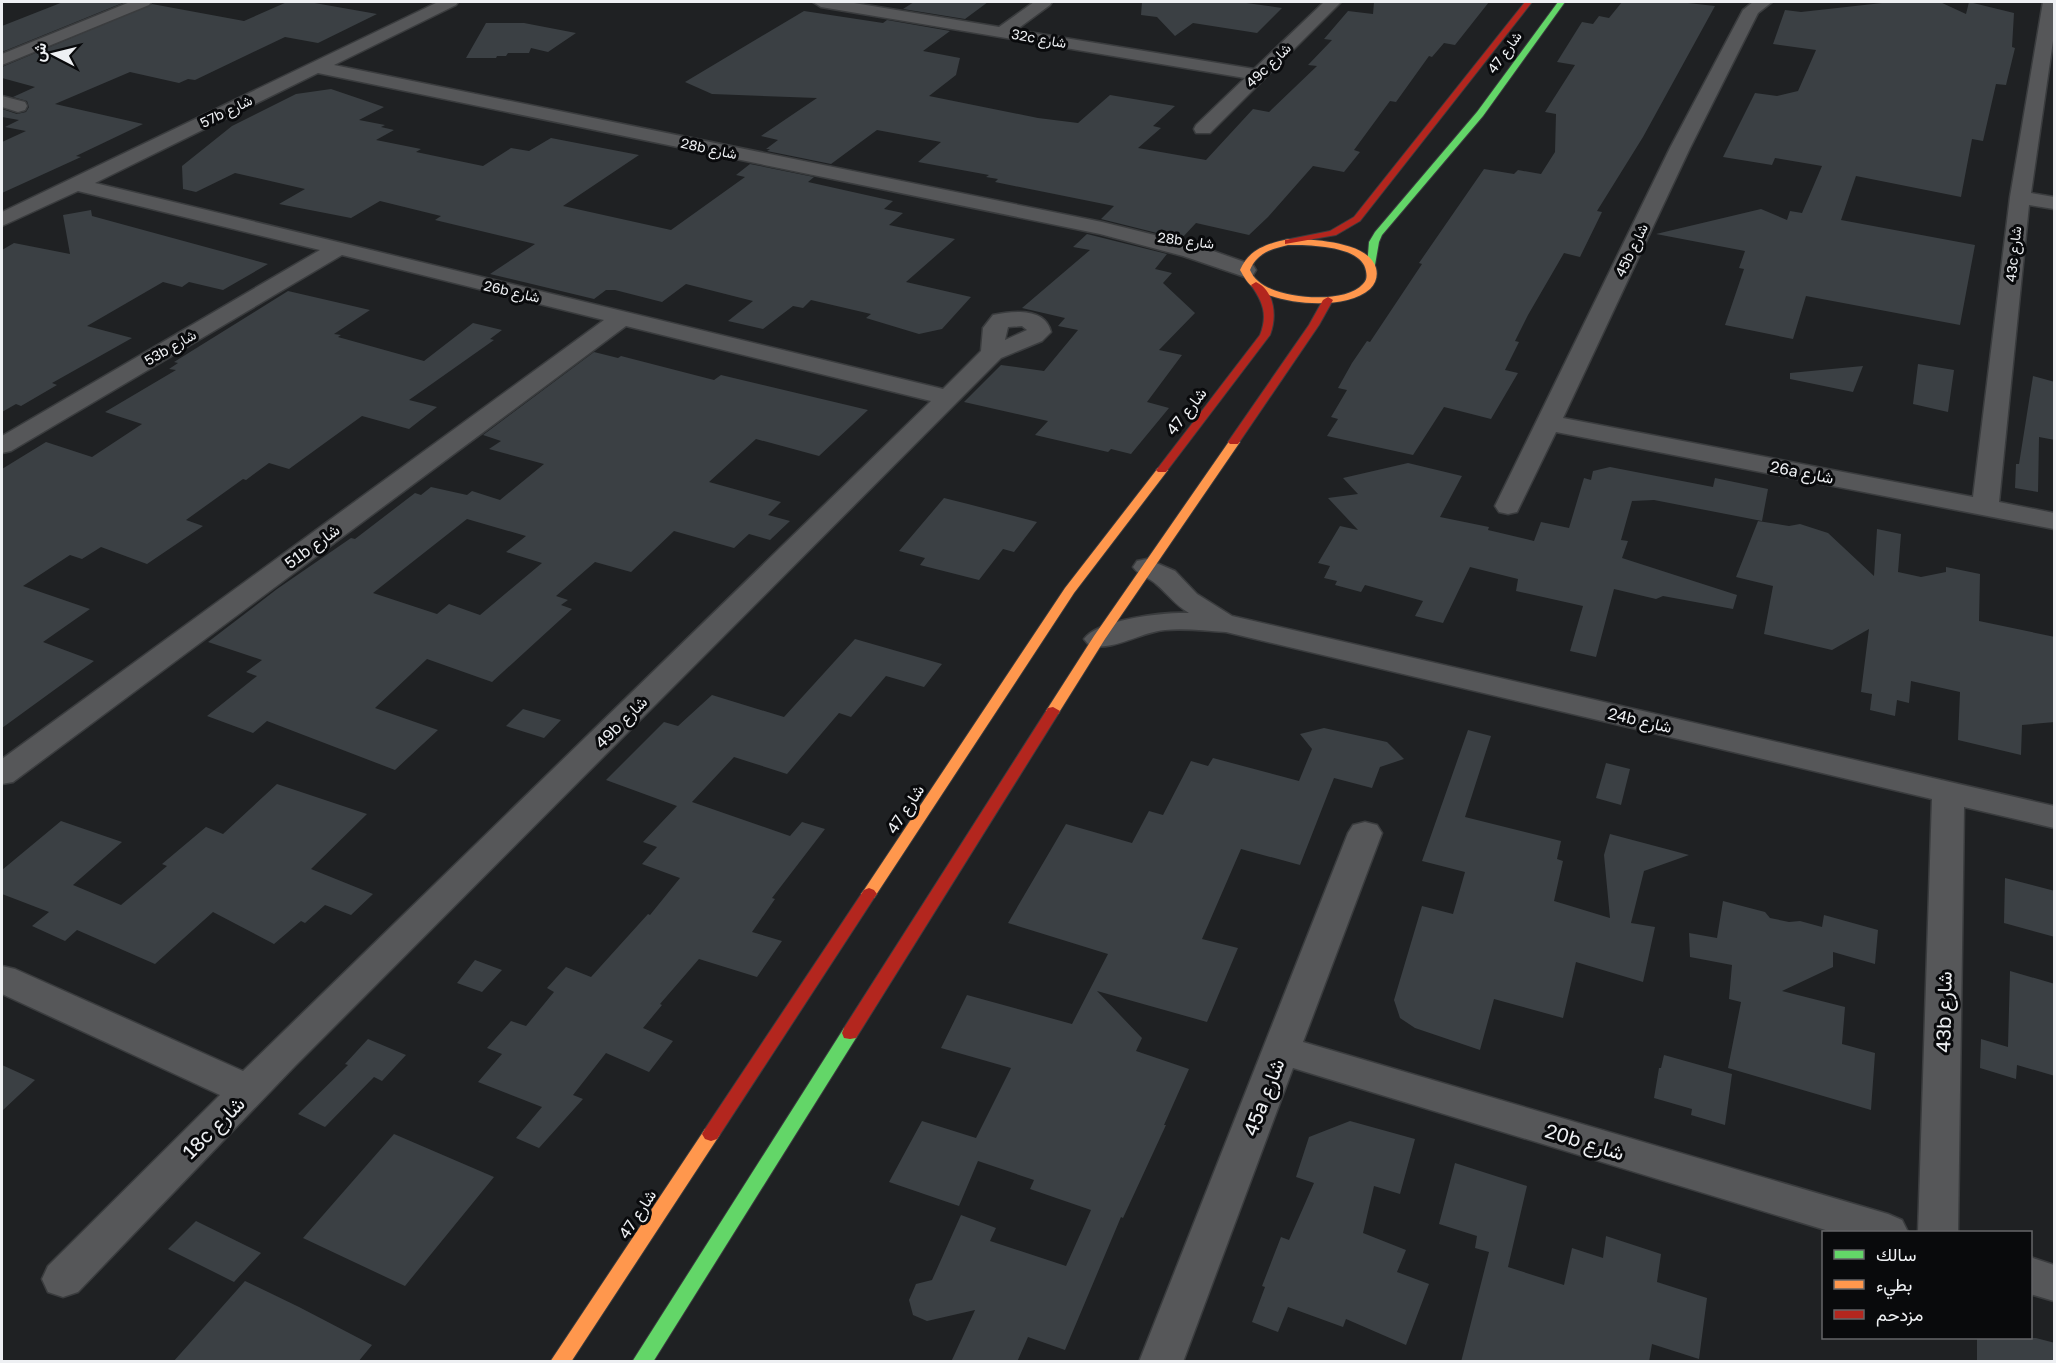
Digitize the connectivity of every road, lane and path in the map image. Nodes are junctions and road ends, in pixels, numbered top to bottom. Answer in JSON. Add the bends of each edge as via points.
{"nodes":[{"id":1,"x":143,"y":2,"type":"edge"},
{"id":2,"x":450,"y":2,"type":"edge"},
{"id":3,"x":821,"y":2,"type":"edge"},
{"id":4,"x":1044,"y":2,"type":"edge"},
{"id":5,"x":1333,"y":2,"type":"edge"},
{"id":6,"x":1528,"y":2,"type":"edge"},
{"id":7,"x":1561,"y":2,"type":"edge"},
{"id":8,"x":1764,"y":2,"type":"edge"},
{"id":9,"x":2051,"y":2,"type":"edge"},
{"id":10,"x":1002,"y":32,"type":"junction"},
{"id":11,"x":2,"y":60,"type":"edge"},
{"id":12,"x":316,"y":67,"type":"junction"},
{"id":13,"x":1257,"y":75,"type":"junction"},
{"id":14,"x":1203,"y":129,"type":"dead end"},
{"id":15,"x":76,"y":184,"type":"junction"},
{"id":16,"x":2020,"y":197,"type":"junction"},
{"id":17,"x":2055,"y":202,"type":"edge"},
{"id":18,"x":2,"y":220,"type":"edge"},
{"id":19,"x":1102,"y":228,"type":"junction"},
{"id":20,"x":1279,"y":244,"type":"junction"},
{"id":21,"x":339,"y":248,"type":"junction"},
{"id":22,"x":1370,"y":265,"type":"junction"},
{"id":23,"x":1251,"y":278,"type":"junction"},
{"id":24,"x":1328,"y":300,"type":"junction"},
{"id":25,"x":623,"y":317,"type":"junction"},
{"id":26,"x":993,"y":352,"type":"dead end"},
{"id":27,"x":949,"y":398,"type":"junction"},
{"id":28,"x":1549,"y":423,"type":"junction"},
{"id":29,"x":2,"y":446,"type":"edge"},
{"id":30,"x":1508,"y":506,"type":"dead end"},
{"id":31,"x":1985,"y":507,"type":"junction"},
{"id":32,"x":2055,"y":521,"type":"edge"},
{"id":33,"x":1148,"y":567,"type":"junction"},
{"id":34,"x":1226,"y":623,"type":"junction"},
{"id":35,"x":1099,"y":639,"type":"junction"},
{"id":36,"x":2,"y":774,"type":"edge"},
{"id":37,"x":1948,"y":791,"type":"junction"},
{"id":38,"x":2055,"y":817,"type":"edge"},
{"id":39,"x":1365,"y":833,"type":"dead end"},
{"id":40,"x":2,"y":980,"type":"edge"},
{"id":41,"x":1281,"y":1050,"type":"junction"},
{"id":42,"x":249,"y":1091,"type":"junction"},
{"id":43,"x":1881,"y":1231,"type":"edge"},
{"id":44,"x":1938,"y":1231,"type":"edge"},
{"id":45,"x":2032,"y":1275,"type":"edge"},
{"id":46,"x":63,"y":1279,"type":"dead end"},
{"id":47,"x":2055,"y":1283,"type":"edge"},
{"id":48,"x":560,"y":1362,"type":"edge"},
{"id":49,"x":642,"y":1362,"type":"edge"},
{"id":50,"x":1161,"y":1362,"type":"edge"}],
"edges":[{"from":1,"to":11,"type":"street"},
{"from":2,"to":12,"type":"street","name":"57b شارع"},
{"from":3,"to":10,"type":"street","name":"32c شارع"},
{"from":4,"to":10,"type":"street"},
{"from":5,"to":13,"type":"street","name":"49c شارع"},
{"from":6,"to":20,"type":"street","name":"شارع 47","via":[[1357,219],[1331,235]]},
{"from":7,"to":22,"type":"street","name":"شارع 47","via":[[1480,114],[1378,234]]},
{"from":8,"to":28,"type":"street","name":"45b شارع","via":[[1751,9],[1680,148]]},
{"from":9,"to":16,"type":"street","name":"43c شارع"},
{"from":10,"to":13,"type":"street","name":"32c شارع"},
{"from":12,"to":15,"type":"street","name":"57b شارع"},
{"from":12,"to":19,"type":"street","name":"28b شارع"},
{"from":13,"to":14,"type":"street","name":"49c شارع"},
{"from":15,"to":18,"type":"street","name":"57b شارع"},
{"from":15,"to":21,"type":"street","name":"26b شارع"},
{"from":16,"to":17,"type":"street"},
{"from":16,"to":31,"type":"street","name":"43c شارع"},
{"from":19,"to":20,"type":"street","name":"28b شارع","via":[[1211,244]]},
{"from":19,"to":23,"type":"street","name":"28b شارع","via":[[1203,254]]},
{"from":20,"to":22,"type":"street","via":[[1328,244],[1360,256]]},
{"from":20,"to":23,"type":"street","via":[[1256,252],[1247,261]]},
{"from":21,"to":25,"type":"street","name":"26b شارع"},
{"from":21,"to":29,"type":"street","name":"53b شارع"},
{"from":22,"to":24,"type":"street","name":"شارع 47","via":[[1371,281],[1364,289]]},
{"from":23,"to":24,"type":"street","name":"شارع 47","via":[[1274,293]]},
{"from":23,"to":48,"type":"street","name":"شارع 47","via":[[1269,300],[1272,312],[1265,335],[1069,591]]},
{"from":24,"to":33,"type":"street"},
{"from":25,"to":27,"type":"street","name":"26b شارع"},
{"from":25,"to":36,"type":"street","name":"51b شارع"},
{"from":26,"to":27,"type":"street","name":"49b شارع"},
{"from":27,"to":42,"type":"street","name":"49b شارع"},
{"from":28,"to":30,"type":"street","name":"45b شارع"},
{"from":28,"to":31,"type":"street","name":"26a شارع"},
{"from":31,"to":32,"type":"street","name":"26a شارع"},
{"from":33,"to":34,"type":"street","name":"24b شارع","via":[[1165,577],[1187,600]]},
{"from":33,"to":35,"type":"street"},
{"from":34,"to":35,"type":"street","name":"24b شارع","via":[[1165,621]]},
{"from":34,"to":37,"type":"street","name":"24b شارع"},
{"from":35,"to":49,"type":"street"},
{"from":37,"to":38,"type":"street","name":"24b شارع"},
{"from":37,"to":44,"type":"street","name":"43b شارع"},
{"from":39,"to":41,"type":"street","name":"45a شارع"},
{"from":40,"to":42,"type":"street","name":"18c شارع"},
{"from":41,"to":43,"type":"street","name":"20b شارع"},
{"from":41,"to":50,"type":"street","name":"45a شارع"},
{"from":42,"to":46,"type":"street","name":"18c شارع"},
{"from":45,"to":47,"type":"street"}]}
